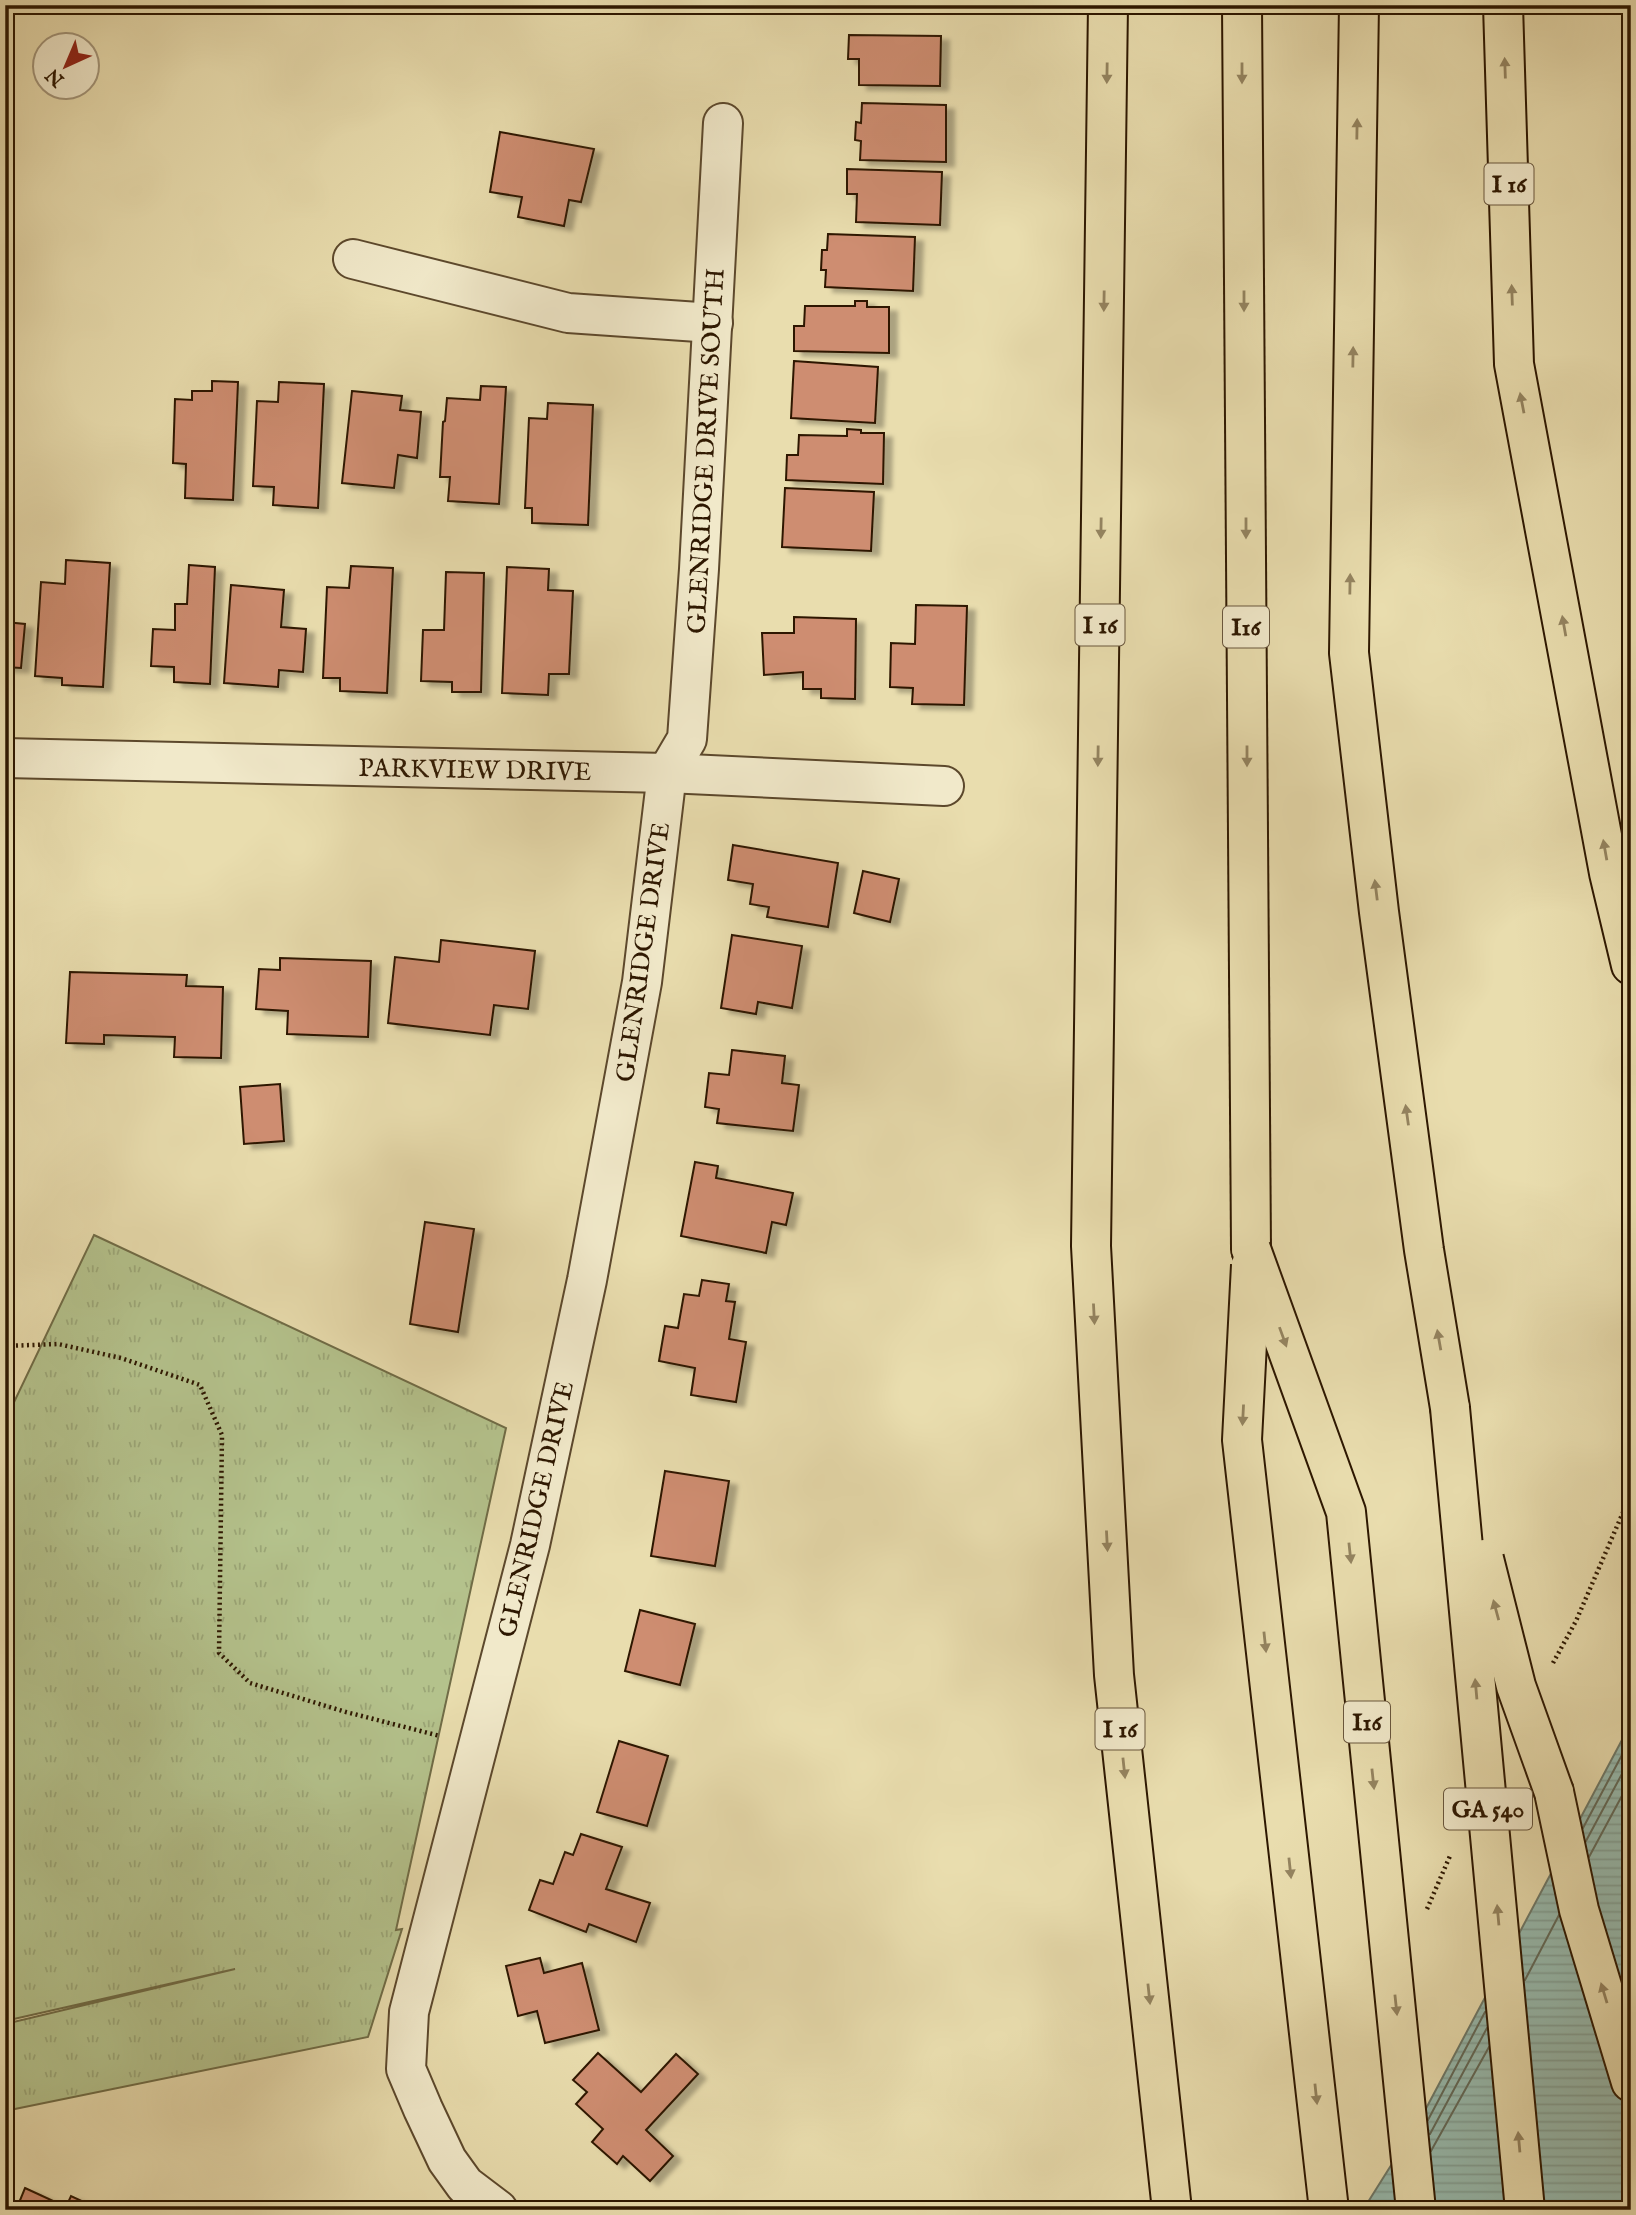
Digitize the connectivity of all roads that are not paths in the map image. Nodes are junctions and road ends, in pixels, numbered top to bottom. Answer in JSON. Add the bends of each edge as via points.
{"nodes":[{"id":1,"x":1108,"y":5,"type":"edge"},
{"id":2,"x":1242,"y":5,"type":"edge"},
{"id":3,"x":1359,"y":5,"type":"edge"},
{"id":4,"x":1503,"y":5,"type":"edge"},
{"id":5,"x":723,"y":123,"type":"dead end"},
{"id":6,"x":353,"y":259,"type":"dead end"},
{"id":7,"x":713,"y":323,"type":"junction"},
{"id":8,"x":5,"y":758,"type":"edge"},
{"id":9,"x":667,"y":773,"type":"junction"},
{"id":10,"x":944,"y":786,"type":"dead end"},
{"id":11,"x":1631,"y":965,"type":"edge"},
{"id":12,"x":1251,"y":1249,"type":"junction"},
{"id":13,"x":1450,"y":1408,"type":"junction"},
{"id":14,"x":1631,"y":2082,"type":"edge"},
{"id":15,"x":498,"y":2210,"type":"edge"},
{"id":16,"x":1172,"y":2210,"type":"edge"},
{"id":17,"x":1329,"y":2210,"type":"edge"},
{"id":18,"x":1416,"y":2210,"type":"edge"},
{"id":19,"x":1525,"y":2210,"type":"edge"}],
"edges":[{"from":1,"to":16,"type":"highway","number":"I 16","one_way":true,"via":[[1091,1246],[1114,1675]]},
{"from":2,"to":12,"type":"highway","number":"I16","one_way":true},
{"from":13,"to":3,"type":"highway","one_way":true,"via":[[1424,1251],[1349,653]]},
{"from":11,"to":4,"type":"highway","number":"I 16","one_way":true,"via":[[1609,873],[1514,364]]},
{"from":5,"to":7,"type":"street","name":"GLENRIDGE DRIVE SOUTH"},
{"from":6,"to":7,"type":"street","via":[[568,313]]},
{"from":7,"to":9,"type":"street","name":"GLENRIDGE DRIVE SOUTH","via":[[687,739]]},
{"from":8,"to":9,"type":"street","name":"PARKVIEW DRIVE"},
{"from":9,"to":10,"type":"street","name":"PARKVIEW DRIVE"},
{"from":9,"to":15,"type":"street","name":"GLENRIDGE DRIVE","via":[[642,982],[587,1280],[530,1545],[409,2012],[406,2069],[447,2160],[466,2185]]},
{"from":12,"to":17,"type":"highway","one_way":true,"bridge":true,"via":[[1242,1440]]},
{"from":12,"to":18,"type":"highway","number":"I16","one_way":true,"bridge":true,"via":[[1346,1512]]},
{"from":14,"to":13,"type":"highway","one_way":true,"bridge":true,"via":[[1579,1910],[1554,1792],[1516,1686]]},
{"from":19,"to":13,"type":"highway","number":"GA 540","one_way":true,"bridge":true}]}
